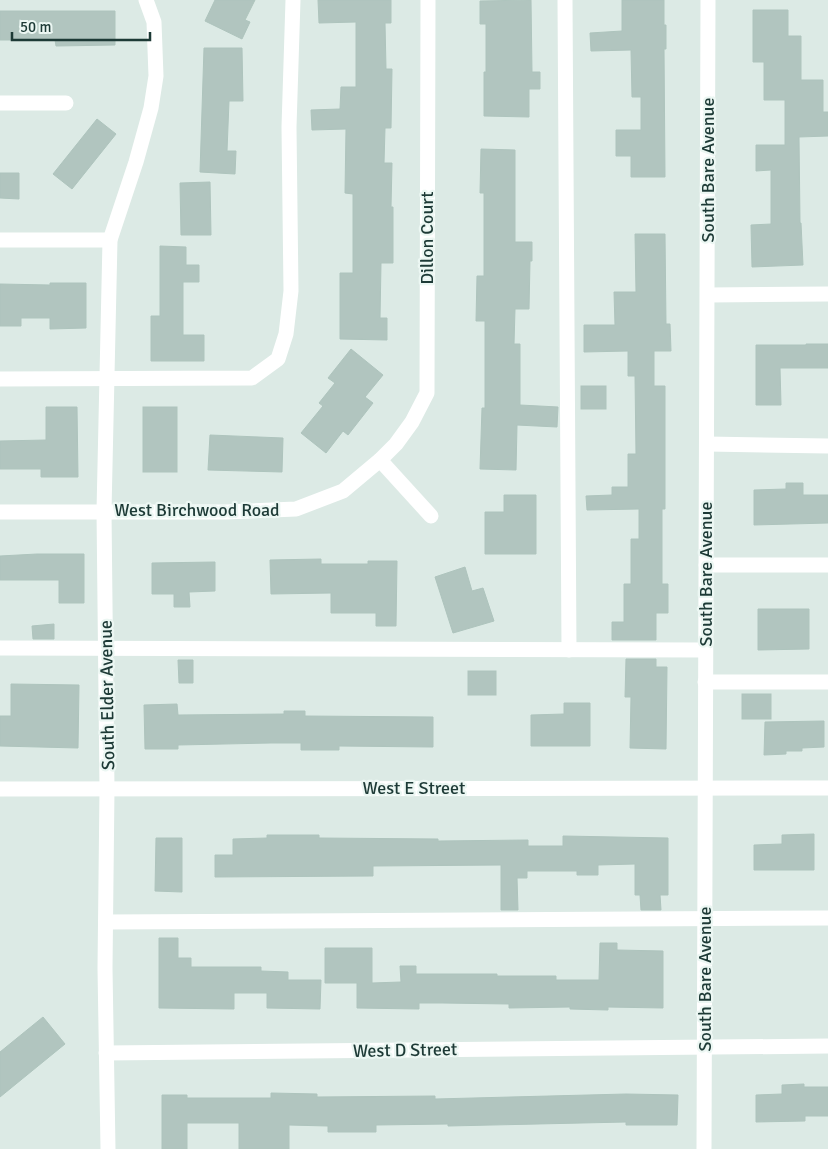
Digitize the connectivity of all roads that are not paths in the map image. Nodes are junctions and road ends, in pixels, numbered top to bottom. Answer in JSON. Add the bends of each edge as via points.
{"nodes":[{"id":1,"x":146,"y":0,"type":"edge"},
{"id":2,"x":293,"y":0,"type":"edge"},
{"id":3,"x":428,"y":0,"type":"edge"},
{"id":4,"x":565,"y":0,"type":"edge"},
{"id":5,"x":708,"y":0,"type":"edge"},
{"id":6,"x":0,"y":103,"type":"edge"},
{"id":7,"x":66,"y":103,"type":"dead end"},
{"id":8,"x":0,"y":240,"type":"edge"},
{"id":9,"x":110,"y":240,"type":"junction"},
{"id":10,"x":828,"y":294,"type":"edge"},
{"id":11,"x":708,"y":295,"type":"junction"},
{"id":12,"x":0,"y":379,"type":"edge"},
{"id":13,"x":106,"y":379,"type":"junction"},
{"id":14,"x":707,"y":444,"type":"junction"},
{"id":15,"x":828,"y":446,"type":"edge"},
{"id":16,"x":380,"y":460,"type":"junction"},
{"id":17,"x":104,"y":511,"type":"junction"},
{"id":18,"x":0,"y":512,"type":"edge"},
{"id":19,"x":431,"y":516,"type":"dead end"},
{"id":20,"x":706,"y":565,"type":"junction"},
{"id":21,"x":828,"y":565,"type":"edge"},
{"id":22,"x":0,"y":648,"type":"edge"},
{"id":23,"x":106,"y":648,"type":"junction"},
{"id":24,"x":569,"y":650,"type":"junction"},
{"id":25,"x":705,"y":650,"type":"junction"},
{"id":26,"x":705,"y":682,"type":"junction"},
{"id":27,"x":828,"y":682,"type":"edge"},
{"id":28,"x":705,"y":788,"type":"junction"},
{"id":29,"x":828,"y":788,"type":"edge"},
{"id":30,"x":0,"y":789,"type":"edge"},
{"id":31,"x":108,"y":789,"type":"junction"},
{"id":32,"x":705,"y":918,"type":"junction"},
{"id":33,"x":828,"y":918,"type":"edge"},
{"id":34,"x":106,"y":922,"type":"junction"},
{"id":35,"x":828,"y":1046,"type":"edge"},
{"id":36,"x":705,"y":1047,"type":"junction"},
{"id":37,"x":106,"y":1053,"type":"junction"},
{"id":38,"x":108,"y":1149,"type":"edge"},
{"id":39,"x":704,"y":1149,"type":"edge"}],
"edges":[{"from":1,"to":9,"type":"street","name":"South Elder Avenue","via":[[154,22],[156,76],[136,162]]},
{"from":2,"to":13,"type":"street","via":[[289,127],[291,291],[286,334],[278,360],[252,378]]},
{"from":3,"to":16,"type":"street","name":"Dillon Court","via":[[427,393],[412,422]]},
{"from":4,"to":24,"type":"street"},
{"from":5,"to":11,"type":"street","name":"South Bare Avenue"},
{"from":6,"to":7,"type":"street"},
{"from":8,"to":9,"type":"street"},
{"from":9,"to":13,"type":"street","name":"South Elder Avenue"},
{"from":10,"to":11,"type":"street"},
{"from":11,"to":14,"type":"street","name":"South Bare Avenue"},
{"from":12,"to":13,"type":"street"},
{"from":13,"to":17,"type":"street","name":"South Elder Avenue"},
{"from":14,"to":15,"type":"street"},
{"from":14,"to":20,"type":"street","name":"South Bare Avenue"},
{"from":16,"to":17,"type":"street","name":"West Birchwood Road","via":[[344,490],[296,510]]},
{"from":16,"to":19,"type":"street"},
{"from":17,"to":18,"type":"street","name":"West Birchwood Road"},
{"from":17,"to":23,"type":"street","name":"South Elder Avenue"},
{"from":20,"to":21,"type":"street"},
{"from":20,"to":25,"type":"street","name":"South Bare Avenue"},
{"from":22,"to":23,"type":"street"},
{"from":23,"to":24,"type":"street"},
{"from":23,"to":31,"type":"street","name":"South Elder Avenue"},
{"from":24,"to":25,"type":"street"},
{"from":25,"to":26,"type":"street","name":"South Bare Avenue"},
{"from":26,"to":27,"type":"street"},
{"from":26,"to":28,"type":"street","name":"South Bare Avenue"},
{"from":28,"to":29,"type":"street","name":"West E Street"},
{"from":28,"to":31,"type":"street","name":"West E Street"},
{"from":28,"to":32,"type":"street","name":"South Bare Avenue"},
{"from":30,"to":31,"type":"street","name":"West E Street"},
{"from":31,"to":34,"type":"street","name":"South Elder Avenue"},
{"from":32,"to":33,"type":"street"},
{"from":32,"to":34,"type":"street"},
{"from":32,"to":36,"type":"street","name":"South Bare Avenue"},
{"from":34,"to":37,"type":"street","name":"South Elder Avenue"},
{"from":35,"to":36,"type":"street","name":"West D Street"},
{"from":36,"to":37,"type":"street","name":"West D Street"},
{"from":36,"to":39,"type":"street","name":"South Bare Avenue"},
{"from":37,"to":38,"type":"street","name":"South Elder Avenue"}]}
